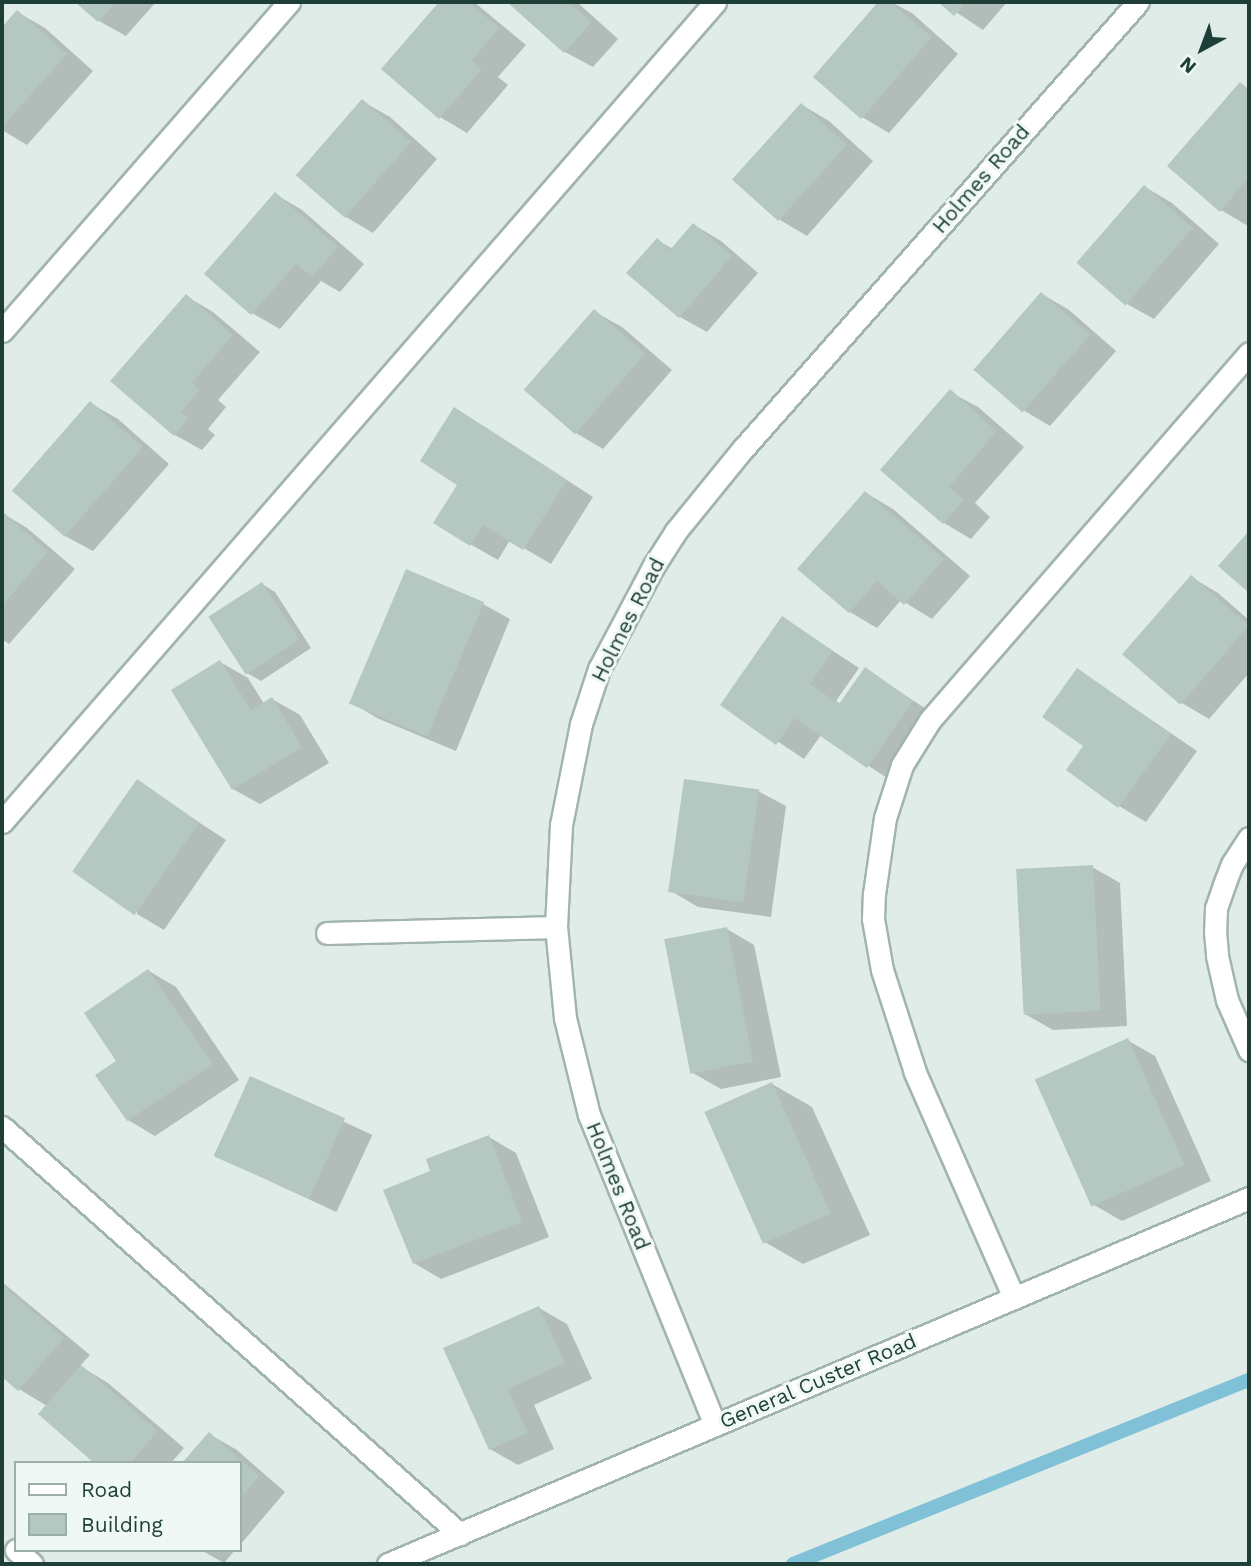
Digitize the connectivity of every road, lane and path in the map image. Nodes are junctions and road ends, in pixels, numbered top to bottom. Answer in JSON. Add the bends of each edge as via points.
{"nodes":[{"id":1,"x":289,"y":2,"type":"edge"},
{"id":2,"x":715,"y":2,"type":"edge"},
{"id":3,"x":1138,"y":2,"type":"edge"},
{"id":4,"x":2,"y":331,"type":"edge"},
{"id":5,"x":1249,"y":354,"type":"edge"},
{"id":6,"x":2,"y":822,"type":"edge"},
{"id":7,"x":1249,"y":838,"type":"edge"},
{"id":8,"x":556,"y":926,"type":"junction"},
{"id":9,"x":327,"y":933,"type":"dead end"},
{"id":10,"x":1249,"y":1050,"type":"edge"},
{"id":11,"x":2,"y":1127,"type":"edge"},
{"id":12,"x":1249,"y":1198,"type":"edge"},
{"id":13,"x":1014,"y":1298,"type":"junction"},
{"id":14,"x":715,"y":1425,"type":"junction"},
{"id":15,"x":460,"y":1534,"type":"junction"},
{"id":16,"x":18,"y":1552,"type":"edge"},
{"id":17,"x":32,"y":1564,"type":"edge"},
{"id":18,"x":388,"y":1564,"type":"edge"}],
"edges":[{"from":1,"to":4,"type":"street"},
{"from":2,"to":6,"type":"street"},
{"from":3,"to":8,"type":"street","name":"Holmes Road","via":[[741,451],[653,567],[599,669],[581,724],[561,825]]},
{"from":5,"to":13,"type":"street","via":[[938,709],[902,765],[885,818],[873,919],[882,970],[915,1072]]},
{"from":7,"to":10,"type":"street","via":[[1224,885],[1215,931],[1227,1000]]},
{"from":8,"to":9,"type":"street"},
{"from":8,"to":14,"type":"street","name":"Holmes Road","via":[[565,1018],[589,1115]]},
{"from":11,"to":15,"type":"street"},
{"from":12,"to":13,"type":"street","name":"General Custer Road"},
{"from":13,"to":14,"type":"street","name":"General Custer Road"},
{"from":14,"to":15,"type":"street","name":"General Custer Road"},
{"from":15,"to":18,"type":"street","name":"General Custer Road"},
{"from":16,"to":17,"type":"street"}]}
